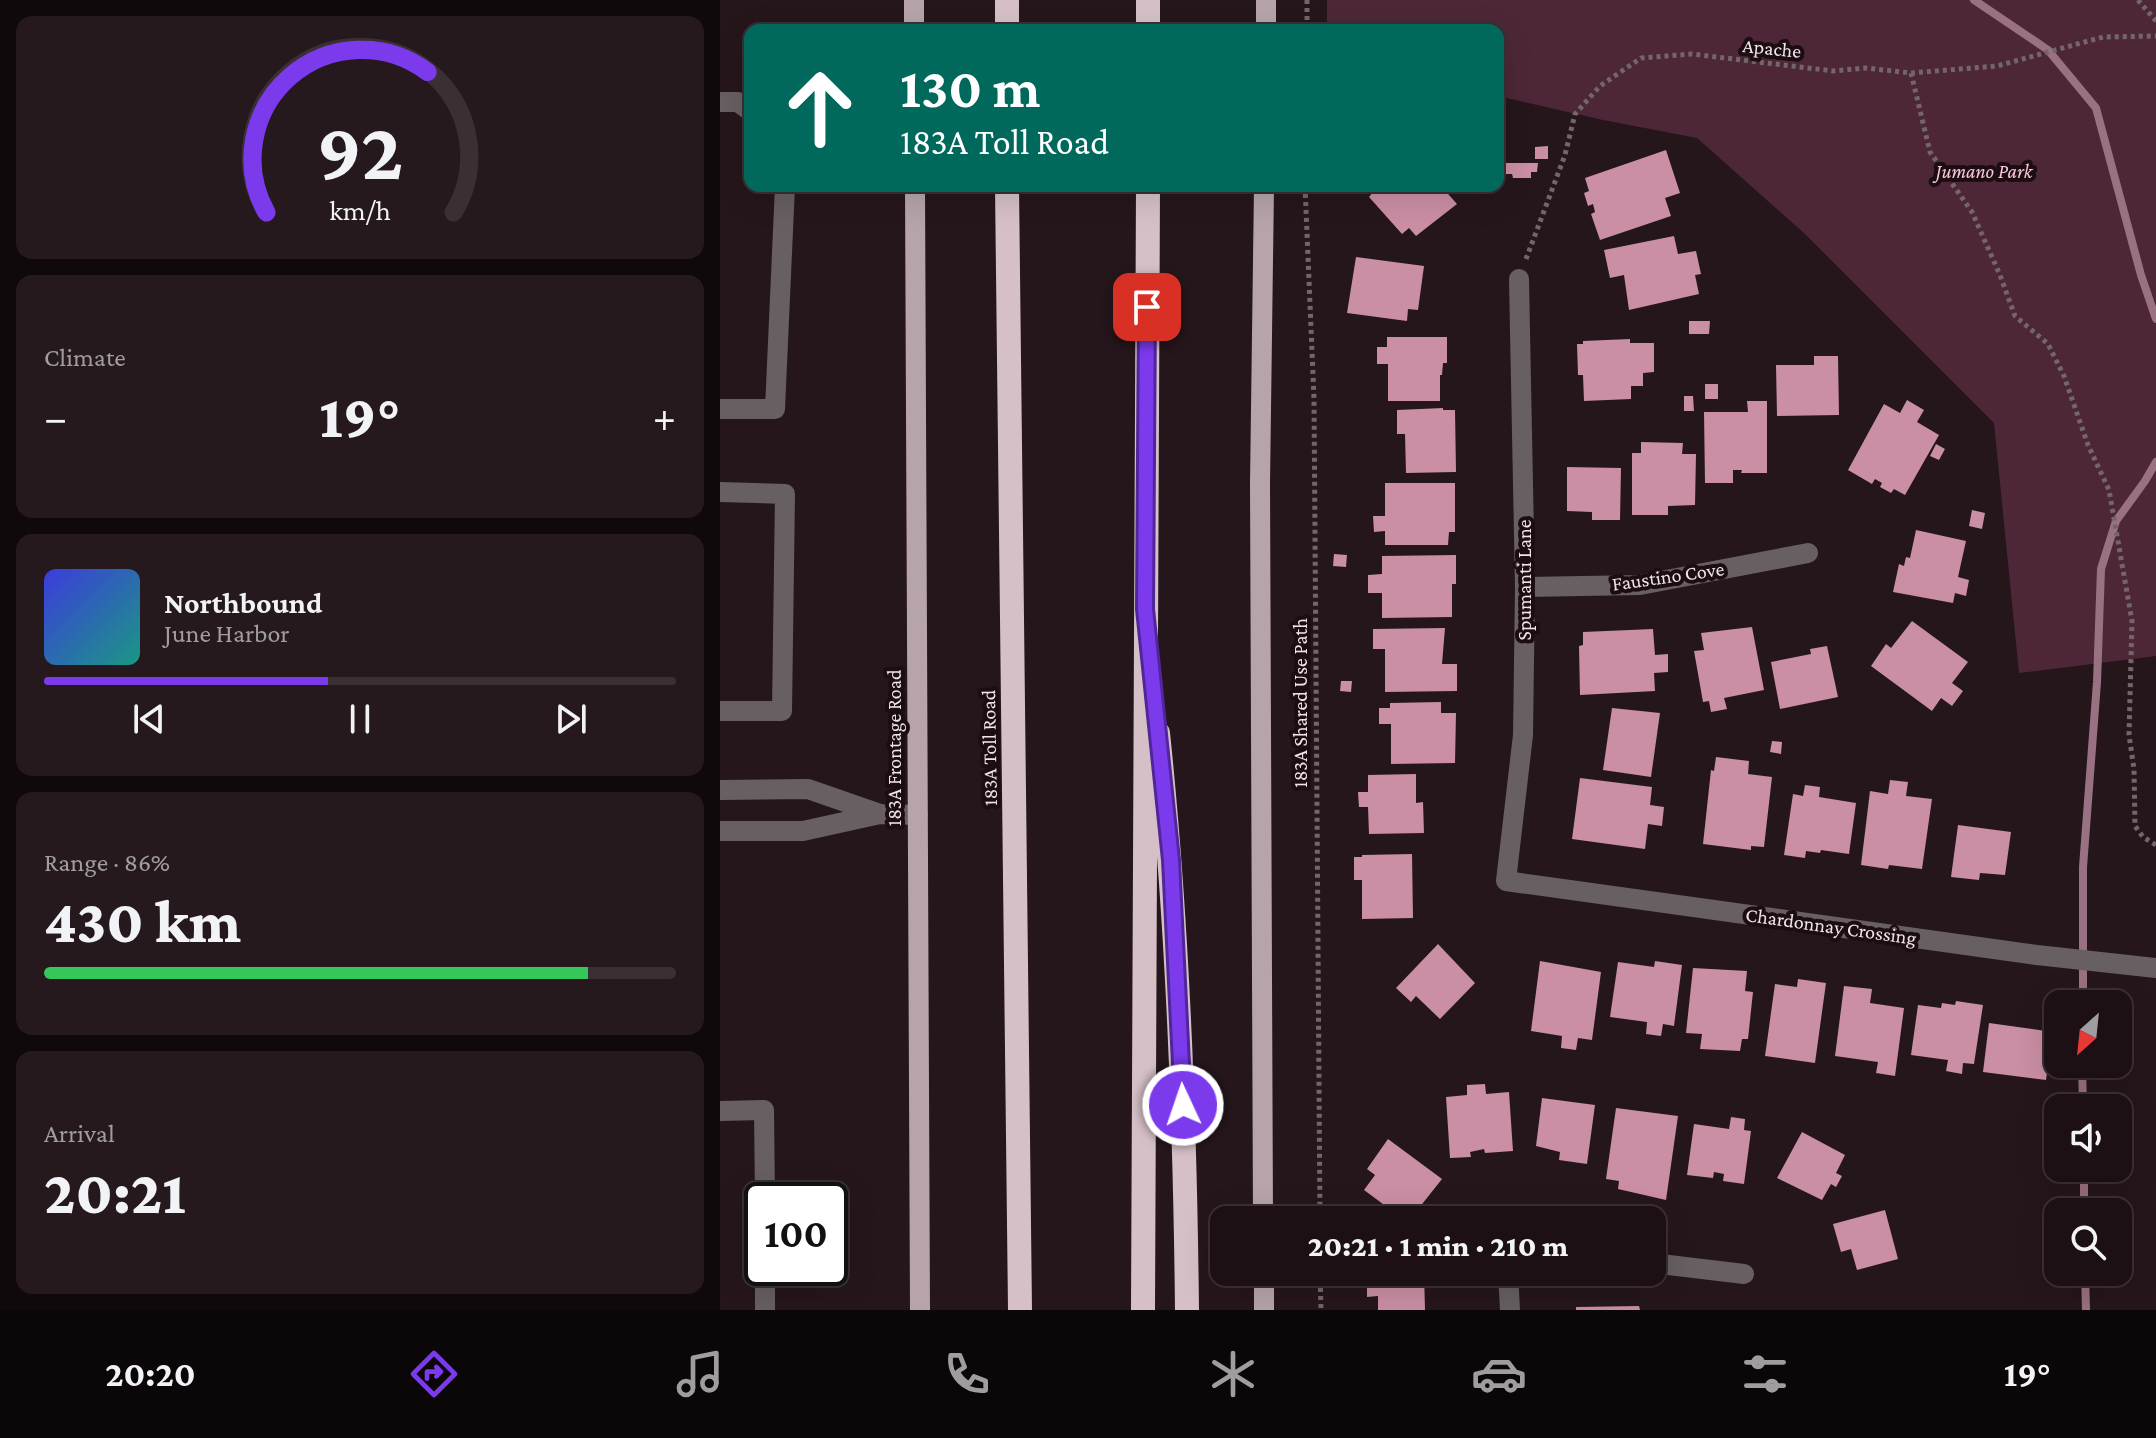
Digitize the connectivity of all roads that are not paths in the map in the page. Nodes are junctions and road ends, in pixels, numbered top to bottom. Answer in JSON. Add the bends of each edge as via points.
{"nodes":[{"id":1,"x":914,"y":0,"type":"edge"},
{"id":2,"x":1007,"y":0,"type":"edge"},
{"id":3,"x":1148,"y":0,"type":"edge"},
{"id":4,"x":1266,"y":0,"type":"edge"},
{"id":5,"x":914,"y":24,"type":"edge"},
{"id":6,"x":1007,"y":24,"type":"edge"},
{"id":7,"x":1148,"y":24,"type":"edge"},
{"id":8,"x":1266,"y":24,"type":"edge"},
{"id":9,"x":720,"y":102,"type":"edge"},
{"id":10,"x":744,"y":106,"type":"edge"},
{"id":11,"x":785,"y":192,"type":"edge"},
{"id":12,"x":915,"y":192,"type":"edge"},
{"id":13,"x":1007,"y":192,"type":"edge"},
{"id":14,"x":1148,"y":192,"type":"edge"},
{"id":15,"x":1264,"y":192,"type":"edge"},
{"id":16,"x":1519,"y":279,"type":"road end"},
{"id":17,"x":720,"y":409,"type":"edge"},
{"id":18,"x":720,"y":492,"type":"edge"},
{"id":19,"x":1808,"y":553,"type":"dead end"},
{"id":20,"x":1525,"y":587,"type":"junction"},
{"id":21,"x":1145,"y":609,"type":"junction"},
{"id":22,"x":720,"y":711,"type":"edge"},
{"id":23,"x":720,"y":790,"type":"edge"},
{"id":24,"x":880,"y":814,"type":"junction"},
{"id":25,"x":918,"y":815,"type":"junction"},
{"id":26,"x":720,"y":831,"type":"edge"},
{"id":27,"x":1506,"y":881,"type":"joint"},
{"id":28,"x":2156,"y":968,"type":"edge"},
{"id":29,"x":720,"y":1111,"type":"edge"},
{"id":30,"x":765,"y":1182,"type":"edge"},
{"id":31,"x":1263,"y":1206,"type":"edge"},
{"id":32,"x":1666,"y":1265,"type":"edge"},
{"id":33,"x":1744,"y":1274,"type":"dead end"},
{"id":34,"x":765,"y":1286,"type":"edge"},
{"id":35,"x":1264,"y":1286,"type":"edge"},
{"id":36,"x":1509,"y":1286,"type":"edge"},
{"id":37,"x":765,"y":1310,"type":"edge"},
{"id":38,"x":920,"y":1310,"type":"edge"},
{"id":39,"x":1020,"y":1310,"type":"edge"},
{"id":40,"x":1143,"y":1310,"type":"edge"},
{"id":41,"x":1187,"y":1310,"type":"edge"},
{"id":42,"x":1264,"y":1310,"type":"edge"},
{"id":43,"x":1510,"y":1310,"type":"edge"}],
"edges":[{"from":1,"to":5,"type":"main road"},
{"from":2,"to":6,"type":"highway"},
{"from":3,"to":7,"type":"highway"},
{"from":4,"to":8,"type":"main road"},
{"from":9,"to":10,"type":"street"},
{"from":11,"to":17,"type":"street","via":[[775,409]]},
{"from":12,"to":25,"type":"main road","name":"183A Frontage Road"},
{"from":13,"to":39,"type":"highway","name":"183A Toll Road"},
{"from":14,"to":21,"type":"highway"},
{"from":15,"to":31,"type":"main road"},
{"from":16,"to":20,"type":"street","name":"Spumanti Lane"},
{"from":18,"to":22,"type":"street","via":[[785,494],[782,711]]},
{"from":19,"to":20,"type":"street","name":"Faustino Cove","via":[[1640,585]]},
{"from":20,"to":27,"type":"street","name":"Spumanti Lane","via":[[1523,735]]},
{"from":21,"to":40,"type":"highway"},
{"from":21,"to":41,"type":"highway","via":[[1171,860],[1185,1136]]},
{"from":23,"to":24,"type":"street","via":[[808,789]]},
{"from":24,"to":25,"type":"street"},
{"from":24,"to":26,"type":"street","via":[[803,831]]},
{"from":25,"to":38,"type":"main road","name":"183A Frontage Road"},
{"from":27,"to":28,"type":"street","name":"Chardonnay Crossing"},
{"from":29,"to":30,"type":"street","via":[[764,1110]]},
{"from":32,"to":33,"type":"street"},
{"from":34,"to":37,"type":"street"},
{"from":35,"to":42,"type":"main road"},
{"from":36,"to":43,"type":"street"}]}
